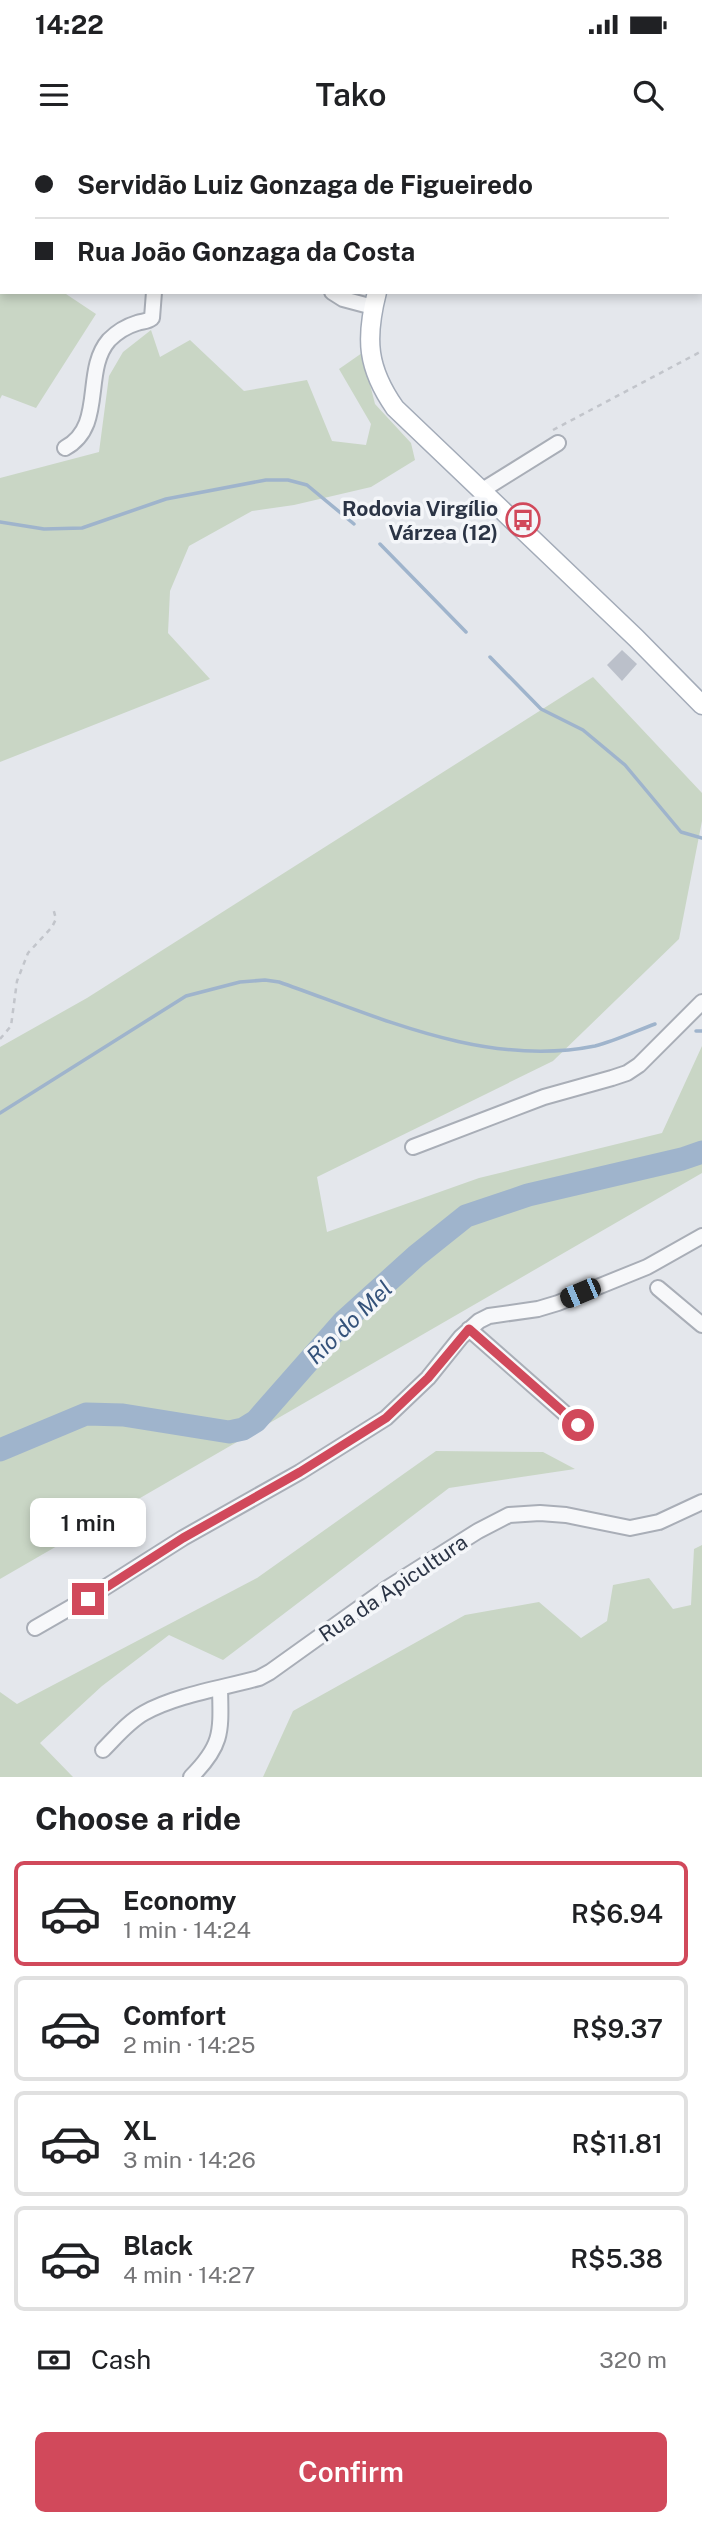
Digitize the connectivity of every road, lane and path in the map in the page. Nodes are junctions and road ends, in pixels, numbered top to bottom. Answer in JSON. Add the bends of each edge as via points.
{"nodes":[{"id":1,"x":154,"y":294,"type":"edge"},
{"id":2,"x":335,"y":294,"type":"edge"},
{"id":3,"x":375,"y":300,"type":"edge"},
{"id":4,"x":702,"y":351,"type":"edge"},
{"id":5,"x":552,"y":438,"type":"joint"},
{"id":6,"x":65,"y":448,"type":"dead end"},
{"id":7,"x":481,"y":491,"type":"junction"},
{"id":8,"x":702,"y":705,"type":"edge"},
{"id":9,"x":53,"y":908,"type":"dead end"},
{"id":10,"x":702,"y":1002,"type":"edge"},
{"id":11,"x":0,"y":1039,"type":"edge"},
{"id":12,"x":413,"y":1147,"type":"dead end"},
{"id":13,"x":702,"y":1236,"type":"edge"},
{"id":14,"x":658,"y":1289,"type":"dead end"},
{"id":15,"x":702,"y":1325,"type":"edge"},
{"id":16,"x":469,"y":1329,"type":"junction"},
{"id":17,"x":578,"y":1425,"type":"dead end"},
{"id":18,"x":702,"y":1502,"type":"edge"},
{"id":19,"x":35,"y":1628,"type":"dead end"},
{"id":20,"x":220,"y":1688,"type":"junction"},
{"id":21,"x":103,"y":1750,"type":"dead end"},
{"id":22,"x":191,"y":1777,"type":"edge"}],
"edges":[{"from":1,"to":6,"type":"street","via":[[152,318],[123,328],[108,341],[100,356],[86,429]]},
{"from":2,"to":3,"type":"street","via":[[343,299]]},
{"from":3,"to":7,"type":"main road","via":[[369,343],[377,379],[395,408]]},
{"from":4,"to":5,"type":"path"},
{"from":5,"to":7,"type":"street"},
{"from":7,"to":8,"type":"main road"},
{"from":9,"to":11,"type":"path","via":[[56,919],[28,953],[17,981],[11,1026]]},
{"from":10,"to":12,"type":"street","via":[[627,1073],[544,1097]]},
{"from":13,"to":16,"type":"street","via":[[636,1272],[538,1309],[489,1316]]},
{"from":14,"to":15,"type":"street"},
{"from":16,"to":17,"type":"street"},
{"from":16,"to":19,"type":"street","via":[[386,1418]]},
{"from":18,"to":20,"type":"street","name":"Rua da Apicultura","via":[[644,1527],[566,1515],[509,1516],[386,1589],[270,1672]]},
{"from":20,"to":21,"type":"street","name":"Rua da Apicultura","via":[[144,1713]]},
{"from":20,"to":22,"type":"street","via":[[220,1734],[215,1748]]}]}
